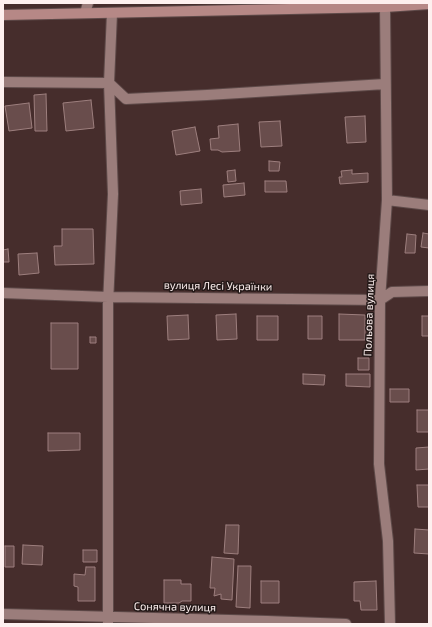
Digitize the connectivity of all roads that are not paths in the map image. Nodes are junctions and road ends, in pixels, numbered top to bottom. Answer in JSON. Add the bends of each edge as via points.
{"nodes":[{"id":1,"x":88,"y":3,"type":"edge"},
{"id":2,"x":429,"y":4,"type":"edge"},
{"id":3,"x":385,"y":7,"type":"junction"},
{"id":4,"x":85,"y":13,"type":"junction"},
{"id":5,"x":112,"y":13,"type":"junction"},
{"id":6,"x":3,"y":15,"type":"edge"},
{"id":7,"x":3,"y":82,"type":"edge"},
{"id":8,"x":109,"y":83,"type":"junction"},
{"id":9,"x":385,"y":84,"type":"junction"},
{"id":10,"x":387,"y":200,"type":"junction"},
{"id":11,"x":429,"y":205,"type":"edge"},
{"id":12,"x":429,"y":291,"type":"edge"},
{"id":13,"x":3,"y":293,"type":"edge"},
{"id":14,"x":108,"y":297,"type":"junction"},
{"id":15,"x":380,"y":300,"type":"junction"},
{"id":16,"x":3,"y":614,"type":"edge"},
{"id":17,"x":108,"y":621,"type":"edge"},
{"id":18,"x":346,"y":624,"type":"edge"},
{"id":19,"x":390,"y":624,"type":"edge"}],
"edges":[{"from":1,"to":4,"type":"street"},
{"from":2,"to":3,"type":"street"},
{"from":3,"to":5,"type":"street"},
{"from":3,"to":9,"type":"street","name":"Польова вулиця"},
{"from":4,"to":5,"type":"street"},
{"from":4,"to":6,"type":"street"},
{"from":5,"to":8,"type":"street"},
{"from":7,"to":8,"type":"street"},
{"from":8,"to":9,"type":"street","via":[[126,99]]},
{"from":8,"to":14,"type":"street","via":[[113,194]]},
{"from":9,"to":10,"type":"street","name":"Польова вулиця"},
{"from":10,"to":11,"type":"street"},
{"from":10,"to":15,"type":"street","name":"Польова вулиця"},
{"from":12,"to":15,"type":"street","name":"вулиця Лесі Українки","via":[[392,292]]},
{"from":13,"to":14,"type":"street","name":"вулиця Лесі Українки"},
{"from":14,"to":15,"type":"street","name":"вулиця Лесі Українки"},
{"from":14,"to":17,"type":"street"},
{"from":15,"to":19,"type":"street","name":"Польова вулиця","via":[[379,464],[388,541]]},
{"from":16,"to":17,"type":"street","name":"Сонячна вулиця"},
{"from":17,"to":18,"type":"street","name":"Сонячна вулиця","via":[[267,621]]}]}
